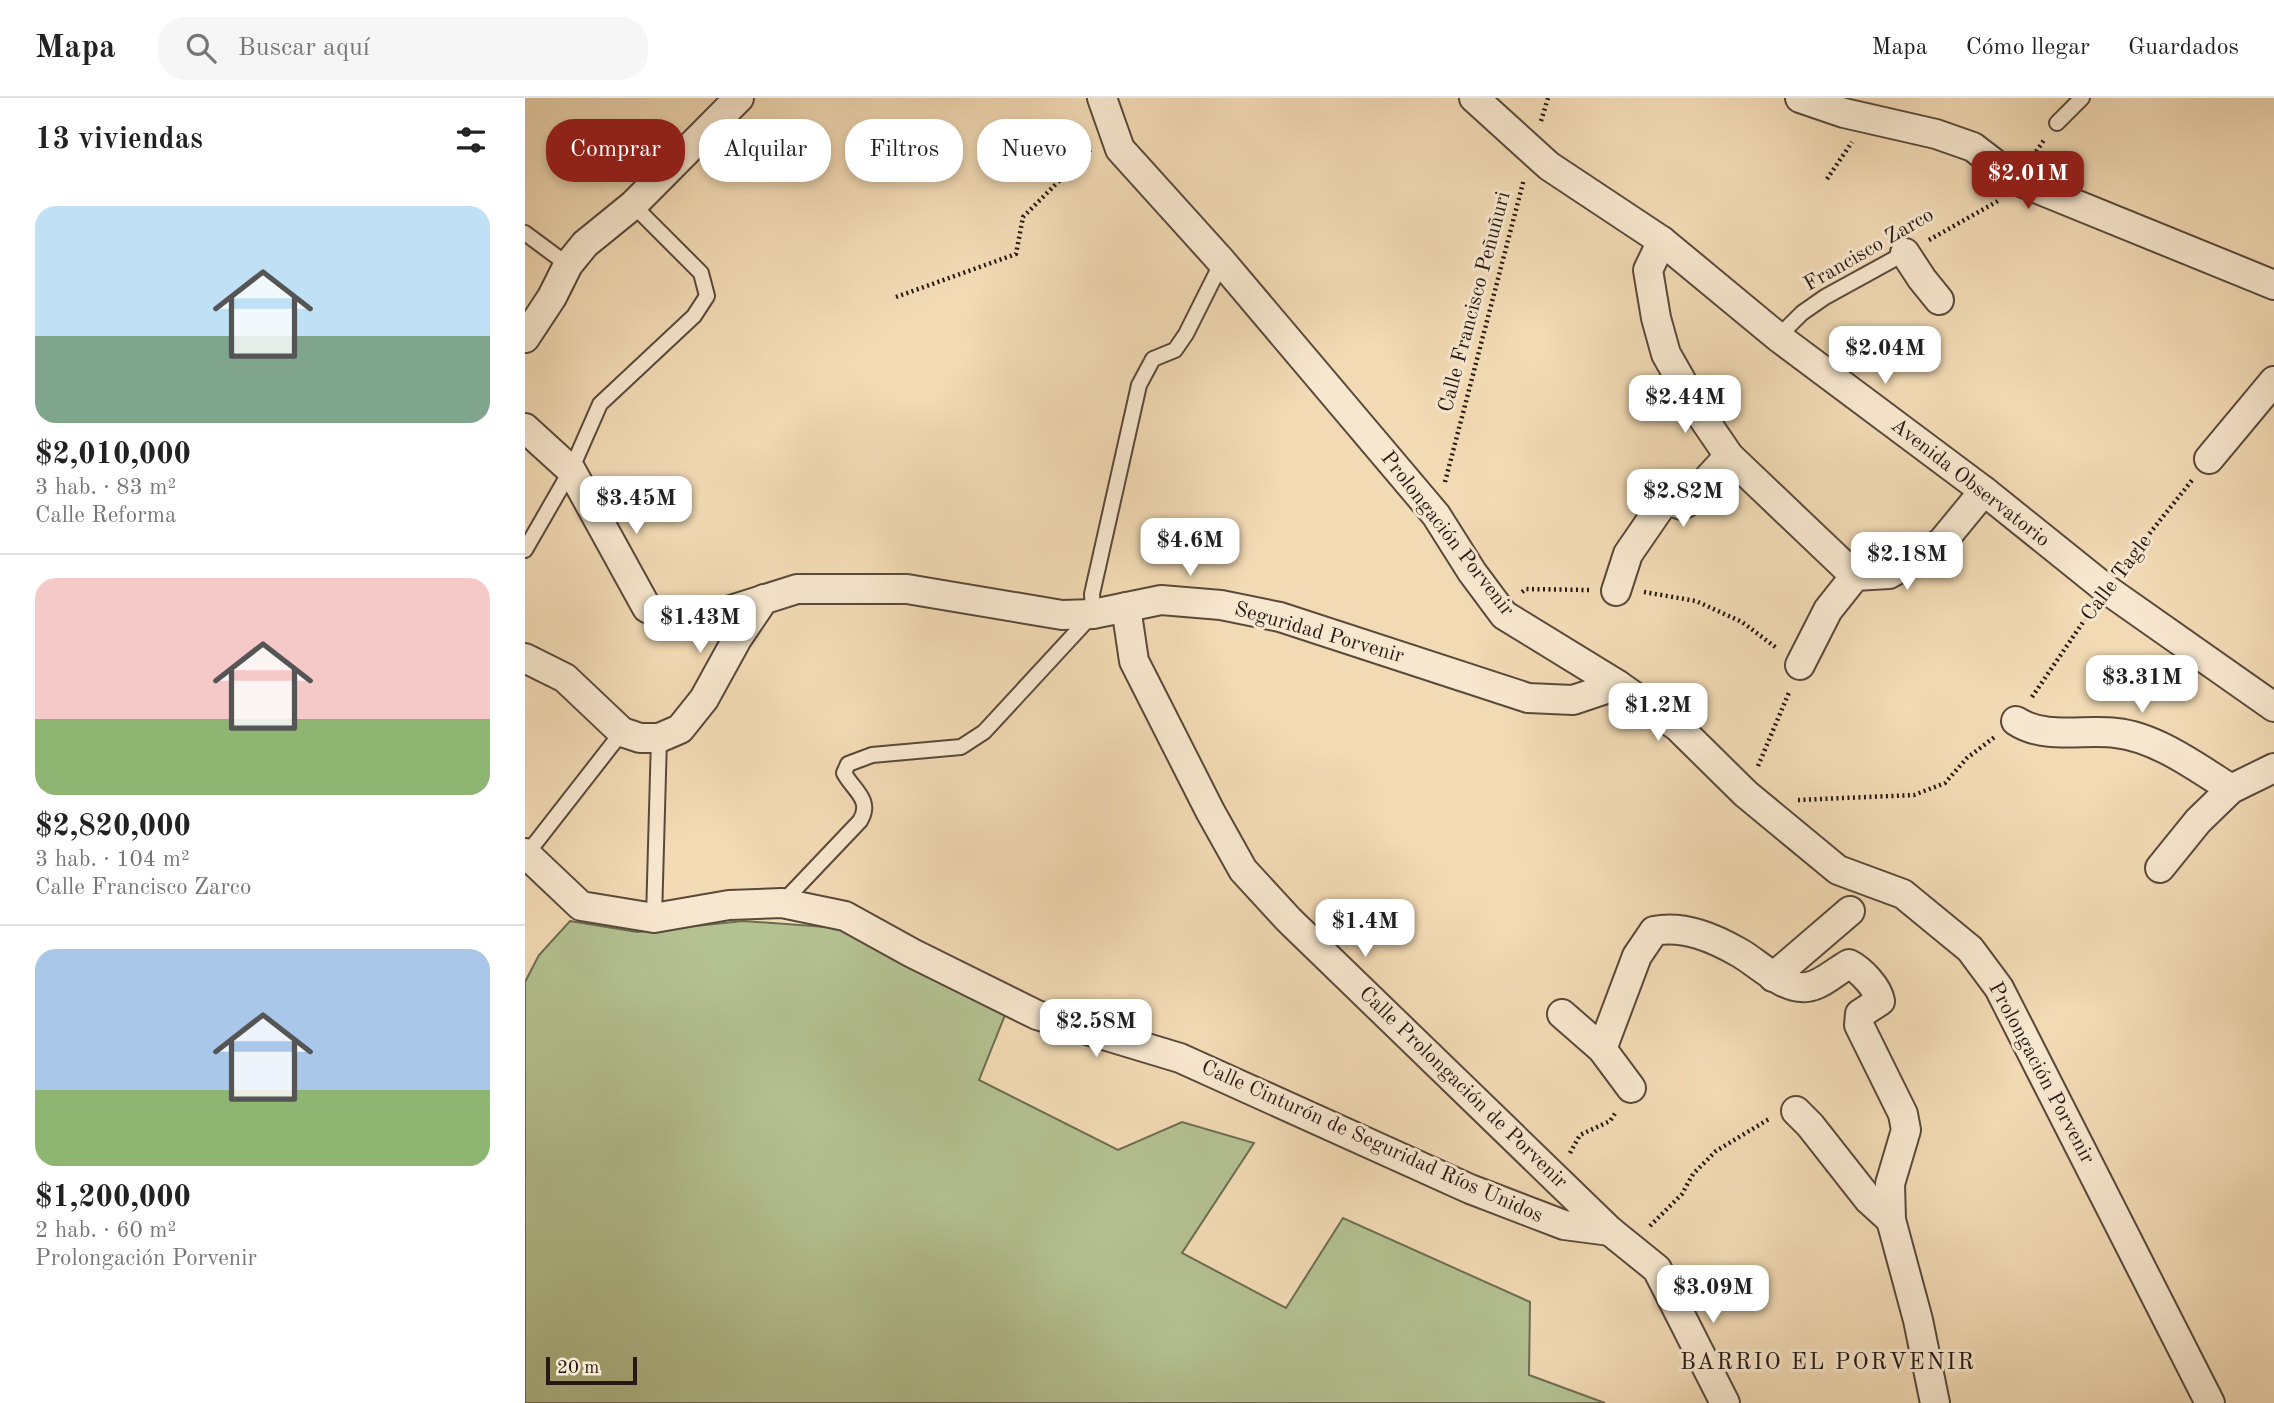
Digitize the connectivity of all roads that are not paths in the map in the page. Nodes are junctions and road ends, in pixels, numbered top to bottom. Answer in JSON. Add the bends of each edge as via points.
{"nodes":[{"id":1,"x":740,"y":98,"type":"edge"},
{"id":2,"x":1102,"y":98,"type":"edge"},
{"id":3,"x":1473,"y":98,"type":"edge"},
{"id":4,"x":1800,"y":98,"type":"edge"},
{"id":5,"x":2082,"y":98,"type":"edge"},
{"id":6,"x":2057,"y":123,"type":"road end"},
{"id":7,"x":632,"y":205,"type":"junction"},
{"id":8,"x":525,"y":233,"type":"edge"},
{"id":9,"x":1662,"y":241,"type":"junction"},
{"id":10,"x":1905,"y":253,"type":"joint"},
{"id":11,"x":1222,"y":262,"type":"junction"},
{"id":12,"x":568,"y":265,"type":"junction"},
{"id":13,"x":2274,"y":285,"type":"edge"},
{"id":14,"x":1938,"y":300,"type":"dead end"},
{"id":15,"x":1778,"y":337,"type":"junction"},
{"id":16,"x":525,"y":338,"type":"edge"},
{"id":17,"x":2274,"y":381,"type":"edge"},
{"id":18,"x":525,"y":428,"type":"edge"},
{"id":19,"x":1729,"y":456,"type":"junction"},
{"id":20,"x":2209,"y":459,"type":"road end"},
{"id":21,"x":571,"y":470,"type":"junction"},
{"id":22,"x":1984,"y":492,"type":"junction"},
{"id":23,"x":525,"y":550,"type":"edge"},
{"id":24,"x":1855,"y":576,"type":"junction"},
{"id":25,"x":1616,"y":591,"type":"road end"},
{"id":26,"x":764,"y":599,"type":"junction"},
{"id":27,"x":1126,"y":607,"type":"junction"},
{"id":28,"x":1093,"y":614,"type":"junction"},
{"id":29,"x":525,"y":658,"type":"edge"},
{"id":30,"x":1800,"y":665,"type":"road end"},
{"id":31,"x":1618,"y":685,"type":"junction"},
{"id":32,"x":2274,"y":707,"type":"edge"},
{"id":33,"x":2016,"y":721,"type":"road end"},
{"id":34,"x":622,"y":732,"type":"junction"},
{"id":35,"x":659,"y":738,"type":"junction"},
{"id":36,"x":2271,"y":776,"type":"edge"},
{"id":37,"x":2231,"y":789,"type":"junction"},
{"id":38,"x":526,"y":854,"type":"edge"},
{"id":39,"x":2160,"y":868,"type":"dead end"},
{"id":40,"x":782,"y":903,"type":"junction"},
{"id":41,"x":1850,"y":911,"type":"dead end"},
{"id":42,"x":654,"y":918,"type":"junction"},
{"id":43,"x":1773,"y":977,"type":"junction"},
{"id":44,"x":1562,"y":1014,"type":"dead end"},
{"id":45,"x":1602,"y":1049,"type":"junction"},
{"id":46,"x":1631,"y":1088,"type":"road end"},
{"id":47,"x":1796,"y":1111,"type":"road end"},
{"id":48,"x":1891,"y":1220,"type":"junction"},
{"id":49,"x":1620,"y":1238,"type":"junction"},
{"id":50,"x":1725,"y":1403,"type":"edge"},
{"id":51,"x":1935,"y":1403,"type":"edge"},
{"id":52,"x":2210,"y":1403,"type":"edge"}],
"edges":[{"from":1,"to":7,"type":"street"},
{"from":2,"to":11,"type":"street","name":"Prolongación Porvenir","via":[[1120,149]]},
{"from":3,"to":9,"type":"street","name":"Avenida Observatorio","via":[[1549,166]]},
{"from":4,"to":13,"type":"street","via":[[1973,147],[2016,180]]},
{"from":5,"to":6,"type":"lane"},
{"from":7,"to":12,"type":"street","via":[[585,244]]},
{"from":7,"to":21,"type":"lane","via":[[701,273],[706,296],[694,316],[600,404]]},
{"from":8,"to":12,"type":"lane"},
{"from":9,"to":15,"type":"street","name":"Avenida Observatorio"},
{"from":9,"to":19,"type":"street","via":[[1648,270],[1666,354]]},
{"from":10,"to":14,"type":"street"},
{"from":10,"to":15,"type":"lane","name":"Francisco Zarco","via":[[1825,297]]},
{"from":11,"to":28,"type":"lane","via":[[1186,334],[1175,350],[1153,359],[1139,385],[1092,594]]},
{"from":11,"to":31,"type":"street","name":"Prolongación Porvenir","via":[[1436,515],[1503,613]]},
{"from":12,"to":16,"type":"street"},
{"from":15,"to":22,"type":"street","name":"Avenida Observatorio"},
{"from":17,"to":20,"type":"street"},
{"from":18,"to":21,"type":"street","name":"Seguridad Porvenir"},
{"from":19,"to":24,"type":"street"},
{"from":19,"to":25,"type":"street","via":[[1686,503],[1672,501],[1661,506],[1629,554]]},
{"from":21,"to":23,"type":"lane"},
{"from":21,"to":26,"type":"street","name":"Seguridad Porvenir","via":[[647,608],[673,620],[699,620]]},
{"from":22,"to":24,"type":"street","via":[[1943,542],[1928,552],[1889,574]]},
{"from":22,"to":32,"type":"street","name":"Avenida Observatorio","via":[[2106,589]]},
{"from":24,"to":30,"type":"street","via":[[1828,610]]},
{"from":26,"to":28,"type":"street","name":"Seguridad Porvenir","via":[[797,589],[907,589],[1062,615]]},
{"from":26,"to":35,"type":"street","via":[[704,699],[680,729]]},
{"from":27,"to":28,"type":"street","name":"Seguridad Porvenir"},
{"from":27,"to":31,"type":"street","name":"Seguridad Porvenir","via":[[1161,600],[1221,605],[1280,617],[1528,698],[1573,700]]},
{"from":27,"to":49,"type":"street","name":"Calle Prolongación de Porvenir","via":[[1134,661],[1243,870],[1289,920]]},
{"from":28,"to":40,"type":"lane","via":[[984,733],[961,747],[872,755],[848,764],[844,773],[863,798],[865,814]]},
{"from":29,"to":34,"type":"street","via":[[565,678]]},
{"from":31,"to":52,"type":"street","name":"Prolongación Porvenir","via":[[1678,727],[1751,798],[1838,870],[1903,894],[1970,949],[1999,988]]},
{"from":33,"to":37,"type":"street","via":[[2049,732],[2118,733],[2156,745]]},
{"from":34,"to":35,"type":"street"},
{"from":34,"to":38,"type":"lane"},
{"from":35,"to":42,"type":"lane"},
{"from":36,"to":37,"type":"street"},
{"from":37,"to":39,"type":"street"},
{"from":38,"to":42,"type":"street","name":"Calle Cinturón de Seguridad Ríos Unidos","via":[[580,906]]},
{"from":40,"to":42,"type":"street","name":"Calle Cinturón de Seguridad Ríos Unidos","via":[[729,905]]},
{"from":40,"to":49,"type":"street","name":"Calle Cinturón de Seguridad Ríos Unidos","via":[[845,916],[1037,1015],[1180,1058],[1470,1189],[1563,1225]]},
{"from":41,"to":43,"type":"street"},
{"from":43,"to":45,"type":"street","via":[[1741,953],[1698,933],[1669,928],[1654,931],[1637,956]]},
{"from":43,"to":48,"type":"street","via":[[1808,987],[1849,964],[1879,995],[1880,1001],[1858,1019],[1903,1114],[1906,1130],[1890,1184]]},
{"from":44,"to":45,"type":"street"},
{"from":45,"to":46,"type":"street"},
{"from":47,"to":48,"type":"street"},
{"from":48,"to":51,"type":"street"},
{"from":49,"to":50,"type":"street","name":"Calle Prolongación de Porvenir","via":[[1657,1269]]}]}
